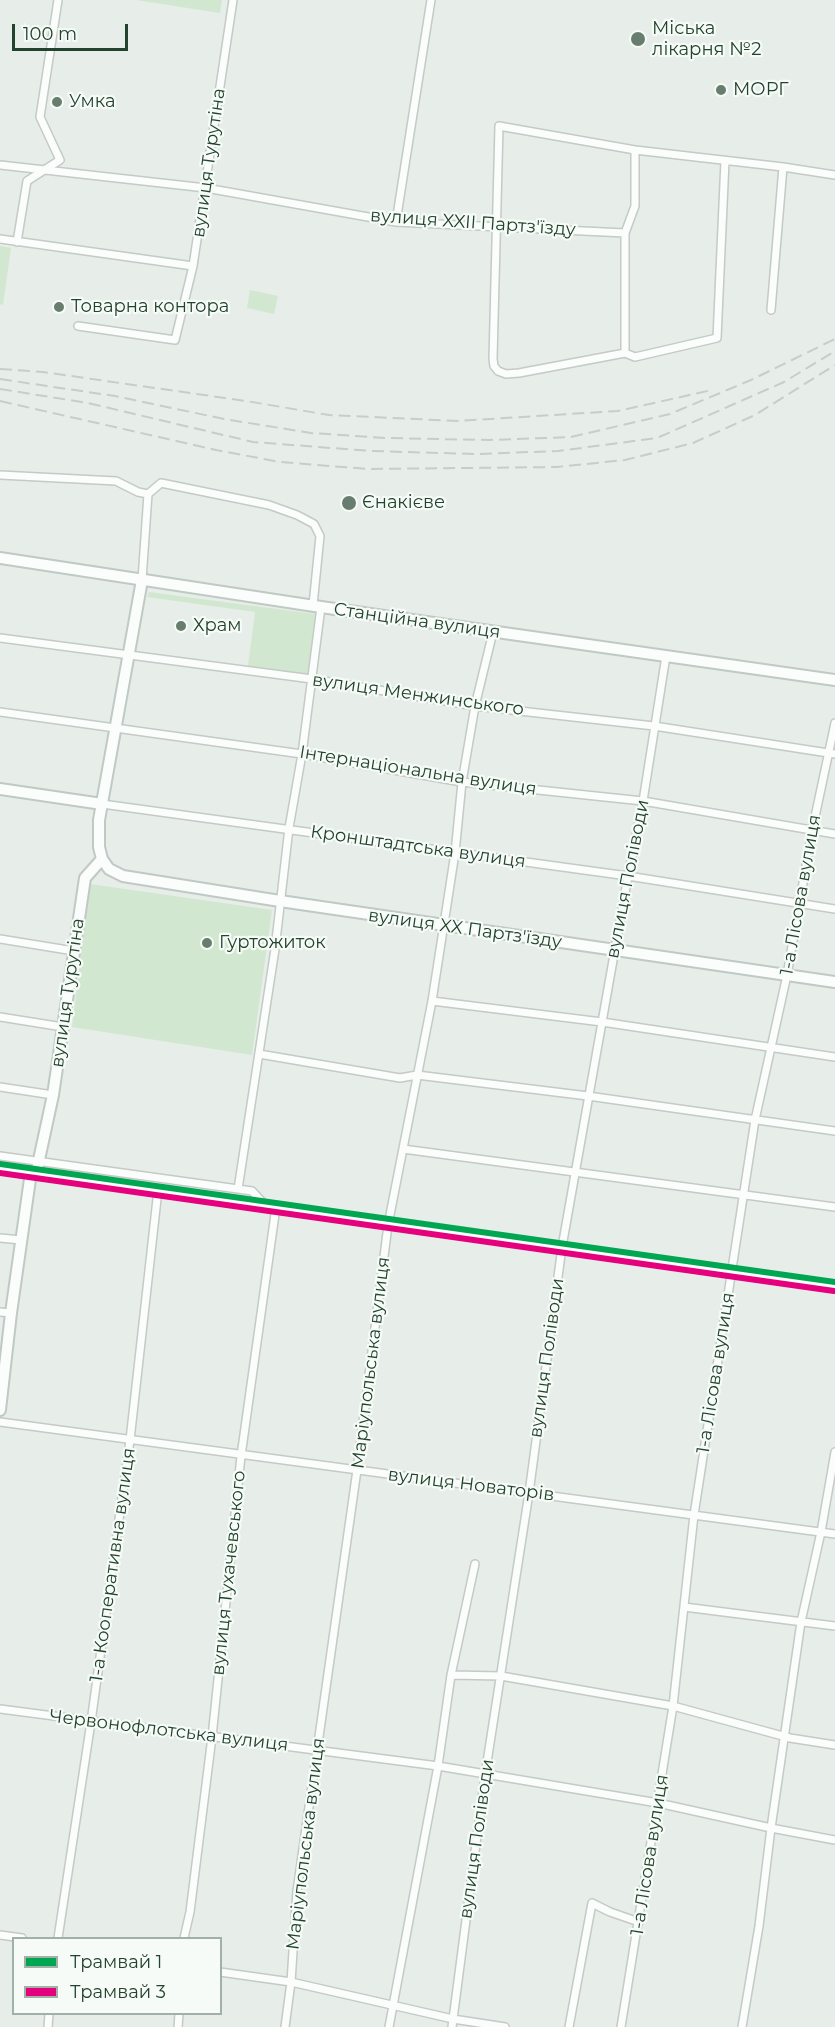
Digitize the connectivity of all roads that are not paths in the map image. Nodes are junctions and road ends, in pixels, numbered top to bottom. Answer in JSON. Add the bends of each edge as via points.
{"nodes":[{"id":1,"x":58,"y":0,"type":"edge"},
{"id":2,"x":232,"y":0,"type":"edge"},
{"id":3,"x":431,"y":0,"type":"edge"},
{"id":4,"x":635,"y":150,"type":"junction"},
{"id":5,"x":724,"y":161,"type":"junction"},
{"id":6,"x":0,"y":165,"type":"edge"},
{"id":7,"x":783,"y":167,"type":"junction"},
{"id":8,"x":44,"y":171,"type":"junction"},
{"id":9,"x":835,"y":175,"type":"edge"},
{"id":10,"x":206,"y":188,"type":"junction"},
{"id":11,"x":396,"y":222,"type":"junction"},
{"id":12,"x":495,"y":228,"type":"junction"},
{"id":13,"x":625,"y":233,"type":"junction"},
{"id":14,"x":0,"y":239,"type":"edge"},
{"id":15,"x":17,"y":242,"type":"junction"},
{"id":16,"x":194,"y":266,"type":"junction"},
{"id":17,"x":771,"y":310,"type":"dead end"},
{"id":18,"x":78,"y":326,"type":"dead end"},
{"id":19,"x":625,"y":353,"type":"junction"},
{"id":20,"x":0,"y":475,"type":"edge"},
{"id":21,"x":148,"y":494,"type":"junction"},
{"id":22,"x":0,"y":558,"type":"edge"},
{"id":23,"x":142,"y":580,"type":"junction"},
{"id":24,"x":317,"y":606,"type":"junction"},
{"id":25,"x":493,"y":632,"type":"junction"},
{"id":26,"x":0,"y":638,"type":"edge"},
{"id":27,"x":129,"y":655,"type":"junction"},
{"id":28,"x":666,"y":656,"type":"junction"},
{"id":29,"x":312,"y":679,"type":"junction"},
{"id":30,"x":835,"y":680,"type":"edge"},
{"id":31,"x":475,"y":706,"type":"junction"},
{"id":32,"x":0,"y":712,"type":"edge"},
{"id":33,"x":835,"y":723,"type":"edge"},
{"id":34,"x":654,"y":726,"type":"junction"},
{"id":35,"x":115,"y":728,"type":"junction"},
{"id":36,"x":302,"y":754,"type":"junction"},
{"id":37,"x":832,"y":754,"type":"edge"},
{"id":38,"x":462,"y":782,"type":"junction"},
{"id":39,"x":0,"y":789,"type":"edge"},
{"id":40,"x":643,"y":801,"type":"junction"},
{"id":41,"x":102,"y":804,"type":"junction"},
{"id":42,"x":289,"y":828,"type":"junction"},
{"id":43,"x":812,"y":831,"type":"junction"},
{"id":44,"x":835,"y":834,"type":"edge"},
{"id":45,"x":455,"y":853,"type":"junction"},
{"id":46,"x":102,"y":859,"type":"junction"},
{"id":47,"x":628,"y":876,"type":"junction"},
{"id":48,"x":280,"y":901,"type":"junction"},
{"id":49,"x":798,"y":903,"type":"junction"},
{"id":50,"x":835,"y":909,"type":"edge"},
{"id":51,"x":444,"y":926,"type":"junction"},
{"id":52,"x":0,"y":939,"type":"edge"},
{"id":53,"x":74,"y":951,"type":"junction"},
{"id":54,"x":614,"y":951,"type":"junction"},
{"id":55,"x":787,"y":975,"type":"junction"},
{"id":56,"x":835,"y":982,"type":"edge"},
{"id":57,"x":432,"y":1001,"type":"junction"},
{"id":58,"x":0,"y":1017,"type":"edge"},
{"id":59,"x":602,"y":1022,"type":"junction"},
{"id":60,"x":63,"y":1027,"type":"junction"},
{"id":61,"x":771,"y":1048,"type":"junction"},
{"id":62,"x":259,"y":1054,"type":"junction"},
{"id":63,"x":835,"y":1057,"type":"edge"},
{"id":64,"x":417,"y":1075,"type":"junction"},
{"id":65,"x":0,"y":1087,"type":"edge"},
{"id":66,"x":53,"y":1095,"type":"junction"},
{"id":67,"x":588,"y":1096,"type":"junction"},
{"id":68,"x":756,"y":1120,"type":"junction"},
{"id":69,"x":835,"y":1131,"type":"edge"},
{"id":70,"x":403,"y":1149,"type":"junction"},
{"id":71,"x":0,"y":1156,"type":"edge"},
{"id":72,"x":38,"y":1161,"type":"junction"},
{"id":73,"x":0,"y":1168,"type":"edge"},
{"id":74,"x":32,"y":1172,"type":"junction"},
{"id":75,"x":575,"y":1172,"type":"junction"},
{"id":76,"x":238,"y":1189,"type":"junction"},
{"id":77,"x":159,"y":1190,"type":"junction"},
{"id":78,"x":744,"y":1194,"type":"junction"},
{"id":79,"x":266,"y":1205,"type":"junction"},
{"id":80,"x":276,"y":1207,"type":"junction"},
{"id":81,"x":835,"y":1207,"type":"edge"},
{"id":82,"x":388,"y":1225,"type":"junction"},
{"id":83,"x":0,"y":1238,"type":"edge"},
{"id":84,"x":21,"y":1240,"type":"junction"},
{"id":85,"x":562,"y":1247,"type":"junction"},
{"id":86,"x":732,"y":1273,"type":"junction"},
{"id":87,"x":835,"y":1287,"type":"edge"},
{"id":88,"x":5,"y":1313,"type":"edge"},
{"id":89,"x":0,"y":1410,"type":"edge"},
{"id":90,"x":0,"y":1422,"type":"edge"},
{"id":91,"x":129,"y":1440,"type":"junction"},
{"id":92,"x":835,"y":1452,"type":"edge"},
{"id":93,"x":241,"y":1456,"type":"junction"},
{"id":94,"x":357,"y":1470,"type":"junction"},
{"id":95,"x":529,"y":1493,"type":"junction"},
{"id":96,"x":694,"y":1515,"type":"junction"},
{"id":97,"x":821,"y":1532,"type":"junction"},
{"id":98,"x":835,"y":1534,"type":"edge"},
{"id":99,"x":475,"y":1564,"type":"dead end"},
{"id":100,"x":684,"y":1607,"type":"junction"},
{"id":101,"x":801,"y":1622,"type":"junction"},
{"id":102,"x":835,"y":1626,"type":"edge"},
{"id":103,"x":451,"y":1675,"type":"junction"},
{"id":104,"x":501,"y":1676,"type":"junction"},
{"id":105,"x":673,"y":1706,"type":"junction"},
{"id":106,"x":0,"y":1709,"type":"edge"},
{"id":107,"x":91,"y":1722,"type":"junction"},
{"id":108,"x":784,"y":1736,"type":"junction"},
{"id":109,"x":212,"y":1737,"type":"junction"},
{"id":110,"x":835,"y":1745,"type":"edge"},
{"id":111,"x":316,"y":1750,"type":"junction"},
{"id":112,"x":438,"y":1766,"type":"junction"},
{"id":113,"x":485,"y":1775,"type":"junction"},
{"id":114,"x":658,"y":1803,"type":"junction"},
{"id":115,"x":771,"y":1828,"type":"junction"},
{"id":116,"x":835,"y":1840,"type":"edge"},
{"id":117,"x":639,"y":1922,"type":"junction"},
{"id":118,"x":58,"y":1937,"type":"edge"},
{"id":119,"x":183,"y":1937,"type":"edge"},
{"id":120,"x":222,"y":1972,"type":"edge"},
{"id":121,"x":291,"y":1982,"type":"junction"},
{"id":122,"x":392,"y":2006,"type":"junction"},
{"id":123,"x":453,"y":2019,"type":"junction"},
{"id":124,"x":285,"y":2027,"type":"edge"},
{"id":125,"x":388,"y":2027,"type":"edge"},
{"id":126,"x":452,"y":2027,"type":"edge"},
{"id":127,"x":505,"y":2027,"type":"edge"},
{"id":128,"x":569,"y":2027,"type":"edge"},
{"id":129,"x":621,"y":2027,"type":"edge"},
{"id":130,"x":742,"y":2027,"type":"edge"}],
"edges":[{"from":1,"to":8,"type":"street","via":[[40,117],[60,160]]},
{"from":2,"to":10,"type":"street","name":"вулиця Турутіна"},
{"from":3,"to":11,"type":"street"},
{"from":4,"to":5,"type":"street"},
{"from":4,"to":12,"type":"street","via":[[499,126]]},
{"from":4,"to":13,"type":"street","via":[[635,206]]},
{"from":5,"to":7,"type":"street"},
{"from":5,"to":19,"type":"street","via":[[717,338],[635,357]]},
{"from":6,"to":8,"type":"street","name":"вулиця XXII Партз'їзду"},
{"from":7,"to":9,"type":"street"},
{"from":7,"to":17,"type":"street"},
{"from":8,"to":10,"type":"street","name":"вулиця XXII Партз'їзду"},
{"from":8,"to":15,"type":"street","via":[[27,181]]},
{"from":10,"to":11,"type":"street","name":"вулиця XXII Партз'їзду"},
{"from":10,"to":16,"type":"street","name":"вулиця Турутіна"},
{"from":11,"to":12,"type":"street","name":"вулиця XXII Партз'їзду"},
{"from":12,"to":13,"type":"street","name":"вулиця XXII Партз'їзду"},
{"from":12,"to":19,"type":"street","via":[[493,359],[498,371],[519,373]]},
{"from":13,"to":19,"type":"street"},
{"from":14,"to":15,"type":"street"},
{"from":15,"to":16,"type":"street"},
{"from":16,"to":18,"type":"street","name":"вулиця Турутіна","via":[[175,340]]},
{"from":20,"to":21,"type":"street","via":[[116,481]]},
{"from":21,"to":23,"type":"street"},
{"from":21,"to":24,"type":"street","via":[[161,483],[269,506],[314,524],[321,536]]},
{"from":22,"to":23,"type":"street","name":"Станційна вулиця"},
{"from":23,"to":24,"type":"street","name":"Станційна вулиця"},
{"from":23,"to":27,"type":"street"},
{"from":24,"to":25,"type":"street","name":"Станційна вулиця"},
{"from":24,"to":29,"type":"street"},
{"from":25,"to":28,"type":"street","name":"Станційна вулиця"},
{"from":25,"to":31,"type":"street","name":"Маріупольська вулиця"},
{"from":26,"to":27,"type":"street","name":"вулиця Менжинського"},
{"from":27,"to":29,"type":"street","name":"вулиця Менжинського"},
{"from":27,"to":35,"type":"street"},
{"from":28,"to":30,"type":"street","name":"Станційна вулиця"},
{"from":28,"to":34,"type":"street","name":"вулиця Поліводи"},
{"from":29,"to":31,"type":"street","name":"вулиця Менжинського"},
{"from":29,"to":36,"type":"street"},
{"from":31,"to":34,"type":"street","name":"вулиця Менжинського"},
{"from":31,"to":38,"type":"street","name":"Маріупольська вулиця"},
{"from":32,"to":35,"type":"street","name":"Інтернаціональна вулиця"},
{"from":33,"to":37,"type":"street","name":"1-а Лісова вулиця"},
{"from":34,"to":37,"type":"street","name":"вулиця Менжинського"},
{"from":34,"to":40,"type":"street","name":"вулиця Поліводи"},
{"from":35,"to":36,"type":"street","name":"Інтернаціональна вулиця"},
{"from":35,"to":41,"type":"street"},
{"from":36,"to":38,"type":"street","name":"Інтернаціональна вулиця"},
{"from":36,"to":42,"type":"street"},
{"from":37,"to":43,"type":"street","name":"1-а Лісова вулиця"},
{"from":38,"to":40,"type":"street","name":"Інтернаціональна вулиця"},
{"from":38,"to":45,"type":"street","name":"Маріупольська вулиця"},
{"from":39,"to":41,"type":"street","name":"Кронштадтська вулиця"},
{"from":40,"to":43,"type":"street","name":"Інтернаціональна вулиця"},
{"from":40,"to":47,"type":"street","name":"вулиця Поліводи"},
{"from":41,"to":42,"type":"street","name":"Кронштадтська вулиця"},
{"from":41,"to":46,"type":"street"},
{"from":42,"to":45,"type":"street","name":"Кронштадтська вулиця"},
{"from":42,"to":48,"type":"street"},
{"from":43,"to":44,"type":"street","name":"Інтернаціональна вулиця"},
{"from":43,"to":49,"type":"street","name":"1-а Лісова вулиця"},
{"from":45,"to":47,"type":"street","name":"Кронштадтська вулиця"},
{"from":45,"to":51,"type":"street","name":"Маріупольська вулиця"},
{"from":46,"to":48,"type":"street","name":"вулиця XX Партз'їзду","via":[[109,869],[123,876]]},
{"from":46,"to":53,"type":"street","name":"вулиця Турутіна","via":[[85,878]]},
{"from":47,"to":49,"type":"street","name":"Кронштадтська вулиця"},
{"from":47,"to":54,"type":"street","name":"вулиця Поліводи"},
{"from":48,"to":51,"type":"street","name":"вулиця XX Партз'їзду"},
{"from":48,"to":62,"type":"street"},
{"from":49,"to":50,"type":"street","name":"Кронштадтська вулиця"},
{"from":49,"to":55,"type":"street","name":"1-а Лісова вулиця"},
{"from":51,"to":54,"type":"street","name":"вулиця XX Партз'їзду"},
{"from":51,"to":57,"type":"street","name":"Маріупольська вулиця"},
{"from":52,"to":53,"type":"street"},
{"from":53,"to":60,"type":"street","name":"вулиця Турутіна"},
{"from":54,"to":55,"type":"street","name":"вулиця XX Партз'їзду"},
{"from":54,"to":59,"type":"street","name":"вулиця Поліводи"},
{"from":55,"to":56,"type":"street","name":"вулиця XX Партз'їзду"},
{"from":55,"to":61,"type":"street","name":"1-а Лісова вулиця"},
{"from":57,"to":59,"type":"street"},
{"from":57,"to":64,"type":"street","name":"Маріупольська вулиця"},
{"from":58,"to":60,"type":"street"},
{"from":59,"to":61,"type":"street"},
{"from":59,"to":67,"type":"street","name":"вулиця Поліводи"},
{"from":60,"to":66,"type":"street","name":"вулиця Турутіна"},
{"from":61,"to":63,"type":"street"},
{"from":61,"to":68,"type":"street","name":"1-а Лісова вулиця"},
{"from":62,"to":64,"type":"street","via":[[400,1078]]},
{"from":62,"to":76,"type":"street"},
{"from":64,"to":67,"type":"street"},
{"from":64,"to":70,"type":"street","name":"Маріупольська вулиця"},
{"from":65,"to":66,"type":"street"},
{"from":66,"to":72,"type":"street","name":"вулиця Турутіна"},
{"from":67,"to":68,"type":"street"},
{"from":67,"to":75,"type":"street","name":"вулиця Поліводи"},
{"from":68,"to":69,"type":"street"},
{"from":68,"to":78,"type":"street","name":"1-а Лісова вулиця"},
{"from":70,"to":75,"type":"street"},
{"from":70,"to":82,"type":"street","name":"Маріупольська вулиця"},
{"from":71,"to":72,"type":"street"},
{"from":72,"to":74,"type":"street","name":"вулиця Турутіна"},
{"from":72,"to":76,"type":"street"},
{"from":73,"to":74,"type":"street"},
{"from":74,"to":77,"type":"street"},
{"from":74,"to":84,"type":"street","name":"вулиця Турутіна"},
{"from":75,"to":78,"type":"street"},
{"from":75,"to":85,"type":"street","name":"вулиця Поліводи"},
{"from":76,"to":79,"type":"street","via":[[252,1191]]},
{"from":77,"to":79,"type":"street"},
{"from":77,"to":91,"type":"street","name":"1-а Кооперативна вулиця"},
{"from":78,"to":81,"type":"street"},
{"from":78,"to":86,"type":"street","name":"1-а Лісова вулиця"},
{"from":79,"to":80,"type":"street"},
{"from":80,"to":82,"type":"street"},
{"from":80,"to":93,"type":"street","name":"вулиця Тухачевського"},
{"from":82,"to":85,"type":"street"},
{"from":82,"to":94,"type":"street","name":"Маріупольська вулиця"},
{"from":83,"to":84,"type":"street"},
{"from":84,"to":88,"type":"street","name":"вулиця Турутіна"},
{"from":85,"to":86,"type":"street"},
{"from":85,"to":95,"type":"street","name":"вулиця Поліводи"},
{"from":86,"to":87,"type":"street"},
{"from":86,"to":96,"type":"street","name":"1-а Лісова вулиця"},
{"from":88,"to":89,"type":"street","name":"вулиця Турутіна"},
{"from":90,"to":91,"type":"street","name":"вулиця Новаторів"},
{"from":91,"to":93,"type":"street","name":"вулиця Новаторів"},
{"from":91,"to":107,"type":"street","name":"1-а Кооперативна вулиця"},
{"from":92,"to":97,"type":"street"},
{"from":93,"to":94,"type":"street","name":"вулиця Новаторів"},
{"from":93,"to":109,"type":"street","name":"вулиця Тухачевського"},
{"from":94,"to":95,"type":"street","name":"вулиця Новаторів"},
{"from":94,"to":111,"type":"street","name":"Маріупольська вулиця"},
{"from":95,"to":96,"type":"street","name":"вулиця Новаторів"},
{"from":95,"to":104,"type":"street","name":"вулиця Поліводи"},
{"from":96,"to":97,"type":"street","name":"вулиця Новаторів"},
{"from":96,"to":100,"type":"street","name":"1-а Лісова вулиця"},
{"from":97,"to":98,"type":"street","name":"вулиця Новаторів"},
{"from":97,"to":101,"type":"street"},
{"from":99,"to":103,"type":"street"},
{"from":100,"to":101,"type":"street"},
{"from":100,"to":105,"type":"street","name":"1-а Лісова вулиця"},
{"from":101,"to":102,"type":"street"},
{"from":101,"to":108,"type":"street"},
{"from":103,"to":104,"type":"street"},
{"from":103,"to":112,"type":"street"},
{"from":104,"to":105,"type":"street"},
{"from":104,"to":113,"type":"street","name":"вулиця Поліводи"},
{"from":105,"to":108,"type":"street"},
{"from":105,"to":114,"type":"street","name":"1-а Лісова вулиця"},
{"from":106,"to":107,"type":"street","name":"Червонофлотська вулиця"},
{"from":107,"to":109,"type":"street","name":"Червонофлотська вулиця"},
{"from":107,"to":118,"type":"street","name":"1-а Кооперативна вулиця"},
{"from":108,"to":110,"type":"street"},
{"from":108,"to":115,"type":"street"},
{"from":109,"to":111,"type":"street","name":"Червонофлотська вулиця"},
{"from":109,"to":119,"type":"street","name":"вулиця Тухачевського","via":[[190,1912]]},
{"from":111,"to":112,"type":"street","name":"Червонофлотська вулиця"},
{"from":111,"to":121,"type":"street","name":"Маріупольська вулиця","via":[[297,1891]]},
{"from":112,"to":113,"type":"street","name":"Червонофлотська вулиця"},
{"from":112,"to":122,"type":"street"},
{"from":113,"to":114,"type":"street","name":"Червонофлотська вулиця"},
{"from":113,"to":123,"type":"street","name":"вулиця Поліводи"},
{"from":114,"to":115,"type":"street","name":"Червонофлотська вулиця"},
{"from":114,"to":117,"type":"street","name":"1-а Лісова вулиця"},
{"from":115,"to":116,"type":"street","name":"Червонофлотська вулиця"},
{"from":115,"to":130,"type":"street"},
{"from":117,"to":128,"type":"street","via":[[592,1903]]},
{"from":117,"to":129,"type":"street","name":"1-а Лісова вулиця"},
{"from":120,"to":121,"type":"street"},
{"from":121,"to":122,"type":"street"},
{"from":121,"to":124,"type":"street","name":"Маріупольська вулиця"},
{"from":122,"to":123,"type":"street"},
{"from":122,"to":125,"type":"street"},
{"from":123,"to":126,"type":"street","name":"вулиця Поліводи"},
{"from":123,"to":127,"type":"street"}]}
